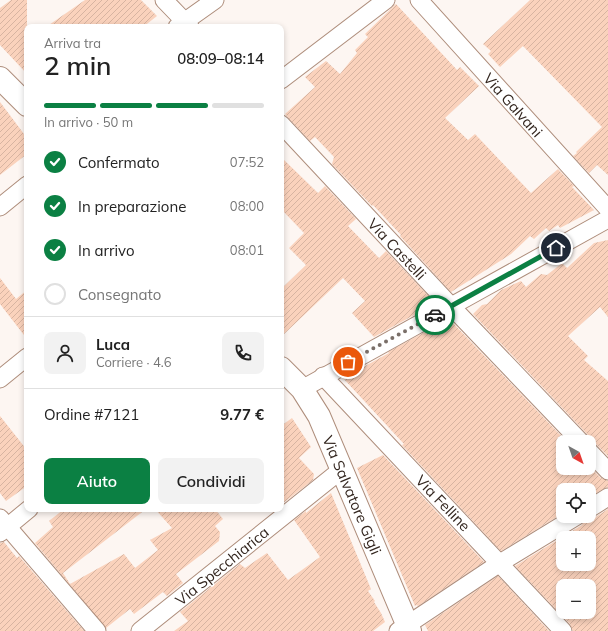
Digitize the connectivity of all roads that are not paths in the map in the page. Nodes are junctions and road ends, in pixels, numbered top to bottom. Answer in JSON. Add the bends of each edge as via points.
{"nodes":[{"id":1,"x":164,"y":0,"type":"edge"},
{"id":2,"x":214,"y":0,"type":"edge"},
{"id":3,"x":386,"y":0,"type":"edge"},
{"id":4,"x":419,"y":0,"type":"edge"},
{"id":5,"x":183,"y":24,"type":"edge"},
{"id":6,"x":185,"y":24,"type":"edge"},
{"id":7,"x":0,"y":78,"type":"edge"},
{"id":8,"x":284,"y":78,"type":"edge"},
{"id":9,"x":24,"y":102,"type":"edge"},
{"id":10,"x":284,"y":127,"type":"edge"},
{"id":11,"x":24,"y":187,"type":"edge"},
{"id":12,"x":0,"y":207,"type":"edge"},
{"id":13,"x":608,"y":209,"type":"edge"},
{"id":14,"x":608,"y":219,"type":"edge"},
{"id":15,"x":451,"y":306,"type":"junction"},
{"id":16,"x":24,"y":359,"type":"edge"},
{"id":17,"x":284,"y":371,"type":"edge"},
{"id":18,"x":323,"y":376,"type":"junction"},
{"id":19,"x":0,"y":379,"type":"edge"},
{"id":20,"x":302,"y":389,"type":"junction"},
{"id":21,"x":573,"y":435,"type":"edge"},
{"id":22,"x":596,"y":458,"type":"edge"},
{"id":23,"x":341,"y":470,"type":"junction"},
{"id":24,"x":608,"y":471,"type":"edge"},
{"id":25,"x":608,"y":497,"type":"edge"},
{"id":26,"x":596,"y":504,"type":"edge"},
{"id":27,"x":24,"y":512,"type":"edge"},
{"id":28,"x":566,"y":523,"type":"edge"},
{"id":29,"x":2,"y":526,"type":"edge"},
{"id":30,"x":500,"y":563,"type":"junction"},
{"id":31,"x":405,"y":629,"type":"edge"},
{"id":32,"x":97,"y":631,"type":"edge"},
{"id":33,"x":140,"y":631,"type":"edge"},
{"id":34,"x":563,"y":631,"type":"edge"}],
"edges":[{"from":1,"to":5,"type":"street"},
{"from":2,"to":6,"type":"street"},
{"from":3,"to":8,"type":"street"},
{"from":4,"to":13,"type":"street","name":"Via Galvani"},
{"from":7,"to":9,"type":"street"},
{"from":10,"to":15,"type":"street","name":"Via Castelli"},
{"from":11,"to":12,"type":"street"},
{"from":14,"to":15,"type":"street"},
{"from":15,"to":18,"type":"street"},
{"from":15,"to":21,"type":"street","name":"Via Castelli"},
{"from":16,"to":19,"type":"street"},
{"from":17,"to":20,"type":"street","name":"Via Salvatore Gigli"},
{"from":18,"to":20,"type":"street"},
{"from":18,"to":30,"type":"street","name":"Via Felline"},
{"from":20,"to":23,"type":"street","name":"Via Salvatore Gigli","via":[[319,416]]},
{"from":22,"to":24,"type":"street"},
{"from":23,"to":31,"type":"street","name":"Via Salvatore Gigli"},
{"from":23,"to":33,"type":"street","name":"Via Specchiarica"},
{"from":25,"to":26,"type":"street"},
{"from":27,"to":29,"type":"street"},
{"from":28,"to":30,"type":"street"},
{"from":29,"to":32,"type":"street"},
{"from":30,"to":31,"type":"street"},
{"from":30,"to":34,"type":"street","name":"Via Felline"}]}
